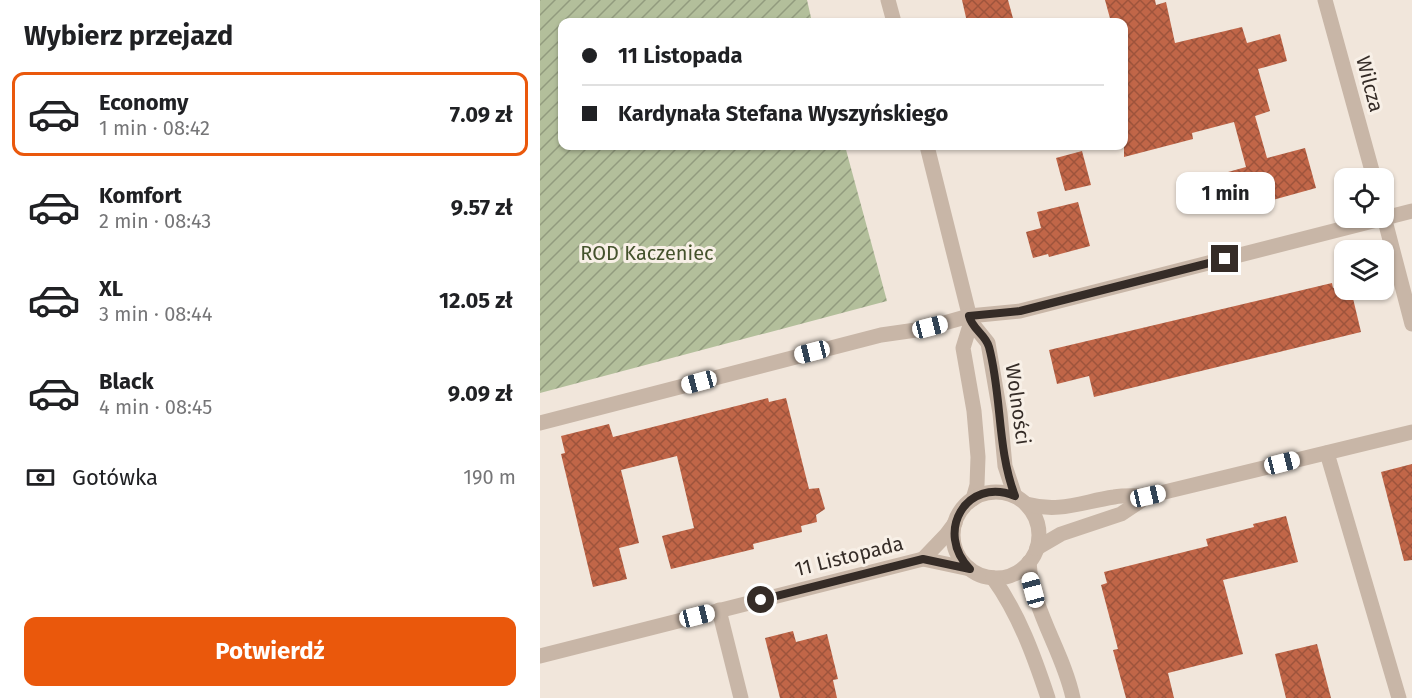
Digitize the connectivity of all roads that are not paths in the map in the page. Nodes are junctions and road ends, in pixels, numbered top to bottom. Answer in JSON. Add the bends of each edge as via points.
{"nodes":[{"id":1,"x":888,"y":0,"type":"edge"},
{"id":2,"x":1325,"y":0,"type":"edge"},
{"id":3,"x":893,"y":18,"type":"edge"},
{"id":4,"x":928,"y":150,"type":"edge"},
{"id":5,"x":1371,"y":168,"type":"edge"},
{"id":6,"x":1412,"y":211,"type":"edge"},
{"id":7,"x":1394,"y":214,"type":"edge"},
{"id":8,"x":1338,"y":228,"type":"edge"},
{"id":9,"x":1387,"y":228,"type":"edge"},
{"id":10,"x":970,"y":319,"type":"junction"},
{"id":11,"x":1412,"y":324,"type":"edge"},
{"id":12,"x":540,"y":423,"type":"edge"},
{"id":13,"x":1412,"y":432,"type":"edge"},
{"id":14,"x":1327,"y":453,"type":"junction"},
{"id":15,"x":1148,"y":496,"type":"junction"},
{"id":16,"x":973,"y":499,"type":"junction"},
{"id":17,"x":1020,"y":500,"type":"junction"},
{"id":18,"x":955,"y":522,"type":"junction"},
{"id":19,"x":1037,"y":548,"type":"junction"},
{"id":20,"x":923,"y":559,"type":"junction"},
{"id":21,"x":1029,"y":562,"type":"junction"},
{"id":22,"x":970,"y":569,"type":"junction"},
{"id":23,"x":993,"y":578,"type":"junction"},
{"id":24,"x":719,"y":610,"type":"junction"},
{"id":25,"x":540,"y":656,"type":"edge"},
{"id":26,"x":741,"y":698,"type":"edge"},
{"id":27,"x":1048,"y":698,"type":"edge"},
{"id":28,"x":1073,"y":698,"type":"edge"},
{"id":29,"x":1399,"y":698,"type":"edge"}],
"edges":[{"from":1,"to":3,"type":"street"},
{"from":2,"to":5,"type":"street","name":"Wilcza"},
{"from":4,"to":10,"type":"street","name":"Wolności"},
{"from":6,"to":7,"type":"street"},
{"from":8,"to":10,"type":"street","via":[[1020,311]]},
{"from":9,"to":11,"type":"street"},
{"from":10,"to":12,"type":"street","via":[[880,335]]},
{"from":10,"to":16,"type":"street","name":"Wolności","via":[[963,348],[978,457]]},
{"from":10,"to":17,"type":"street","name":"Wolności","via":[[988,344],[1005,466]]},
{"from":13,"to":14,"type":"street"},
{"from":14,"to":15,"type":"street"},
{"from":14,"to":29,"type":"street"},
{"from":15,"to":17,"type":"street","via":[[1116,496],[1057,508],[1042,508]]},
{"from":15,"to":19,"type":"street","via":[[1120,514],[1060,534]]},
{"from":16,"to":17,"type":"street","via":[[993,492]]},
{"from":16,"to":18,"type":"street"},
{"from":17,"to":19,"type":"street","via":[[1038,524]]},
{"from":18,"to":20,"type":"street","name":"11 Listopada"},
{"from":18,"to":22,"type":"street","via":[[957,553]]},
{"from":19,"to":21,"type":"street"},
{"from":20,"to":22,"type":"street","name":"11 Listopada"},
{"from":20,"to":24,"type":"street","name":"11 Listopada"},
{"from":21,"to":23,"type":"street","via":[[1009,576]]},
{"from":21,"to":28,"type":"street","via":[[1033,590]]},
{"from":22,"to":23,"type":"street"},
{"from":23,"to":27,"type":"street","via":[[1015,612]]},
{"from":24,"to":25,"type":"street","name":"11 Listopada"},
{"from":24,"to":26,"type":"street"}]}
